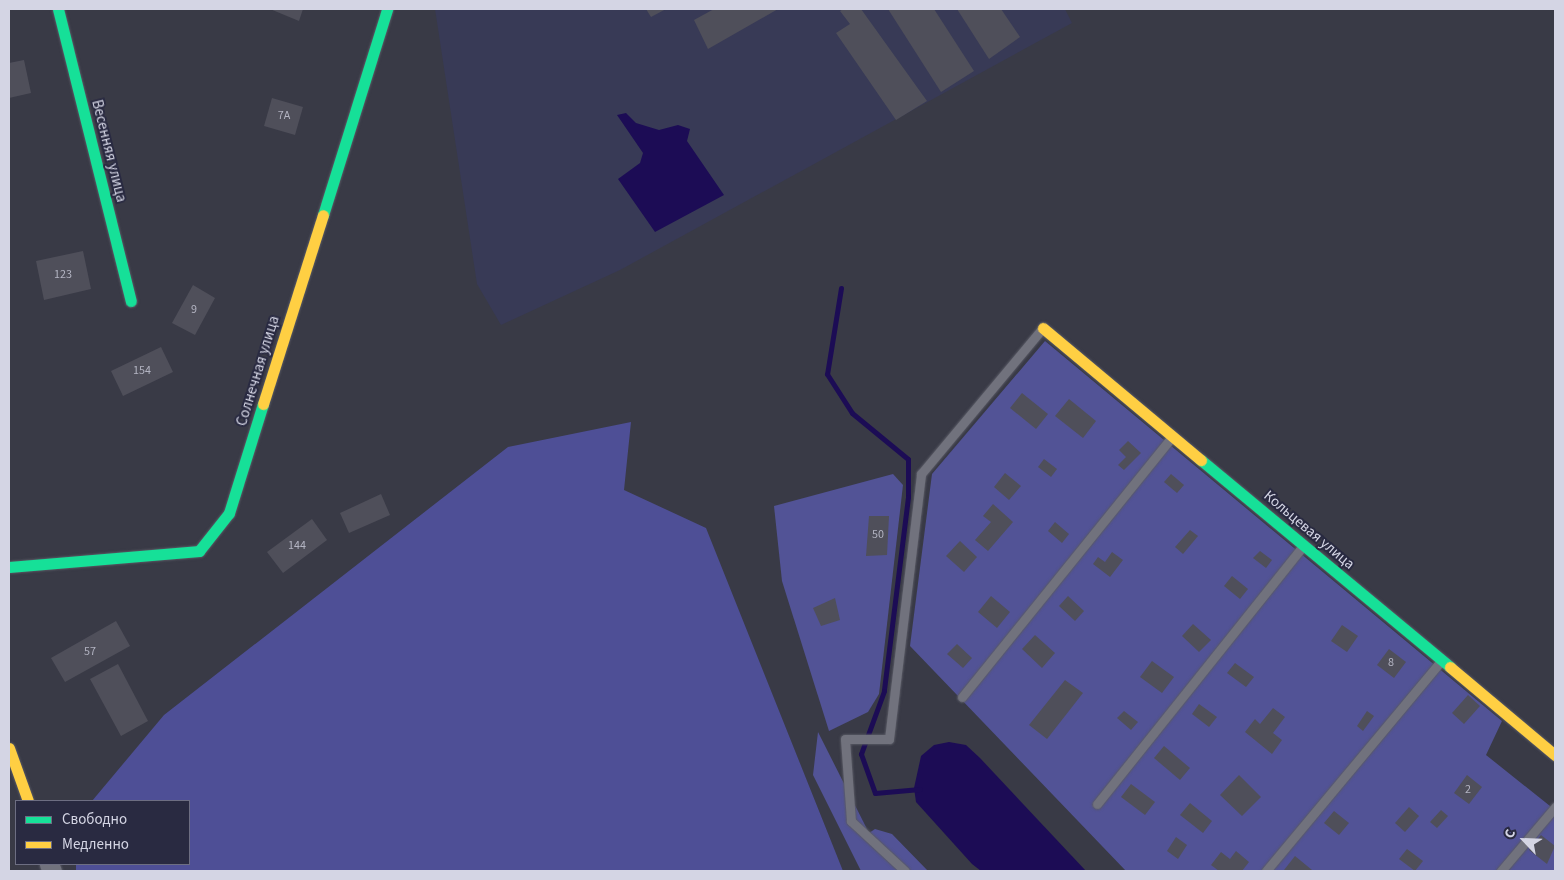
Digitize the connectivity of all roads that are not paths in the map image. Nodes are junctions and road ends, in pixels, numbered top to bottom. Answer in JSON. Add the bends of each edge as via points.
{"nodes":[{"id":1,"x":58,"y":9,"type":"edge"},
{"id":2,"x":387,"y":9,"type":"edge"},
{"id":3,"x":131,"y":301,"type":"dead end"},
{"id":4,"x":1043,"y":328,"type":"joint"},
{"id":5,"x":1173,"y":436,"type":"junction"},
{"id":6,"x":1303,"y":545,"type":"junction"},
{"id":7,"x":9,"y":567,"type":"edge"},
{"id":8,"x":1442,"y":660,"type":"junction"},
{"id":9,"x":962,"y":696,"type":"dead end"},
{"id":10,"x":9,"y":748,"type":"edge"},
{"id":11,"x":1555,"y":756,"type":"edge"},
{"id":12,"x":28,"y":800,"type":"edge"},
{"id":13,"x":1097,"y":804,"type":"dead end"},
{"id":14,"x":1555,"y":807,"type":"edge"},
{"id":15,"x":904,"y":871,"type":"edge"},
{"id":16,"x":1266,"y":871,"type":"edge"},
{"id":17,"x":1501,"y":871,"type":"edge"}],
"edges":[{"from":1,"to":3,"type":"street","name":"Весенняя улица"},
{"from":2,"to":7,"type":"street","name":"Солнечная улица","via":[[229,513],[199,551]]},
{"from":4,"to":5,"type":"street","name":"Кольцевая улица"},
{"from":4,"to":15,"type":"lane","via":[[920,474],[889,739],[845,739],[851,821]]},
{"from":5,"to":6,"type":"street","name":"Кольцевая улица"},
{"from":5,"to":9,"type":"lane"},
{"from":6,"to":8,"type":"street","name":"Кольцевая улица"},
{"from":6,"to":13,"type":"lane"},
{"from":8,"to":11,"type":"street","name":"Кольцевая улица"},
{"from":8,"to":16,"type":"lane"},
{"from":10,"to":12,"type":"street"},
{"from":14,"to":17,"type":"lane"}]}
